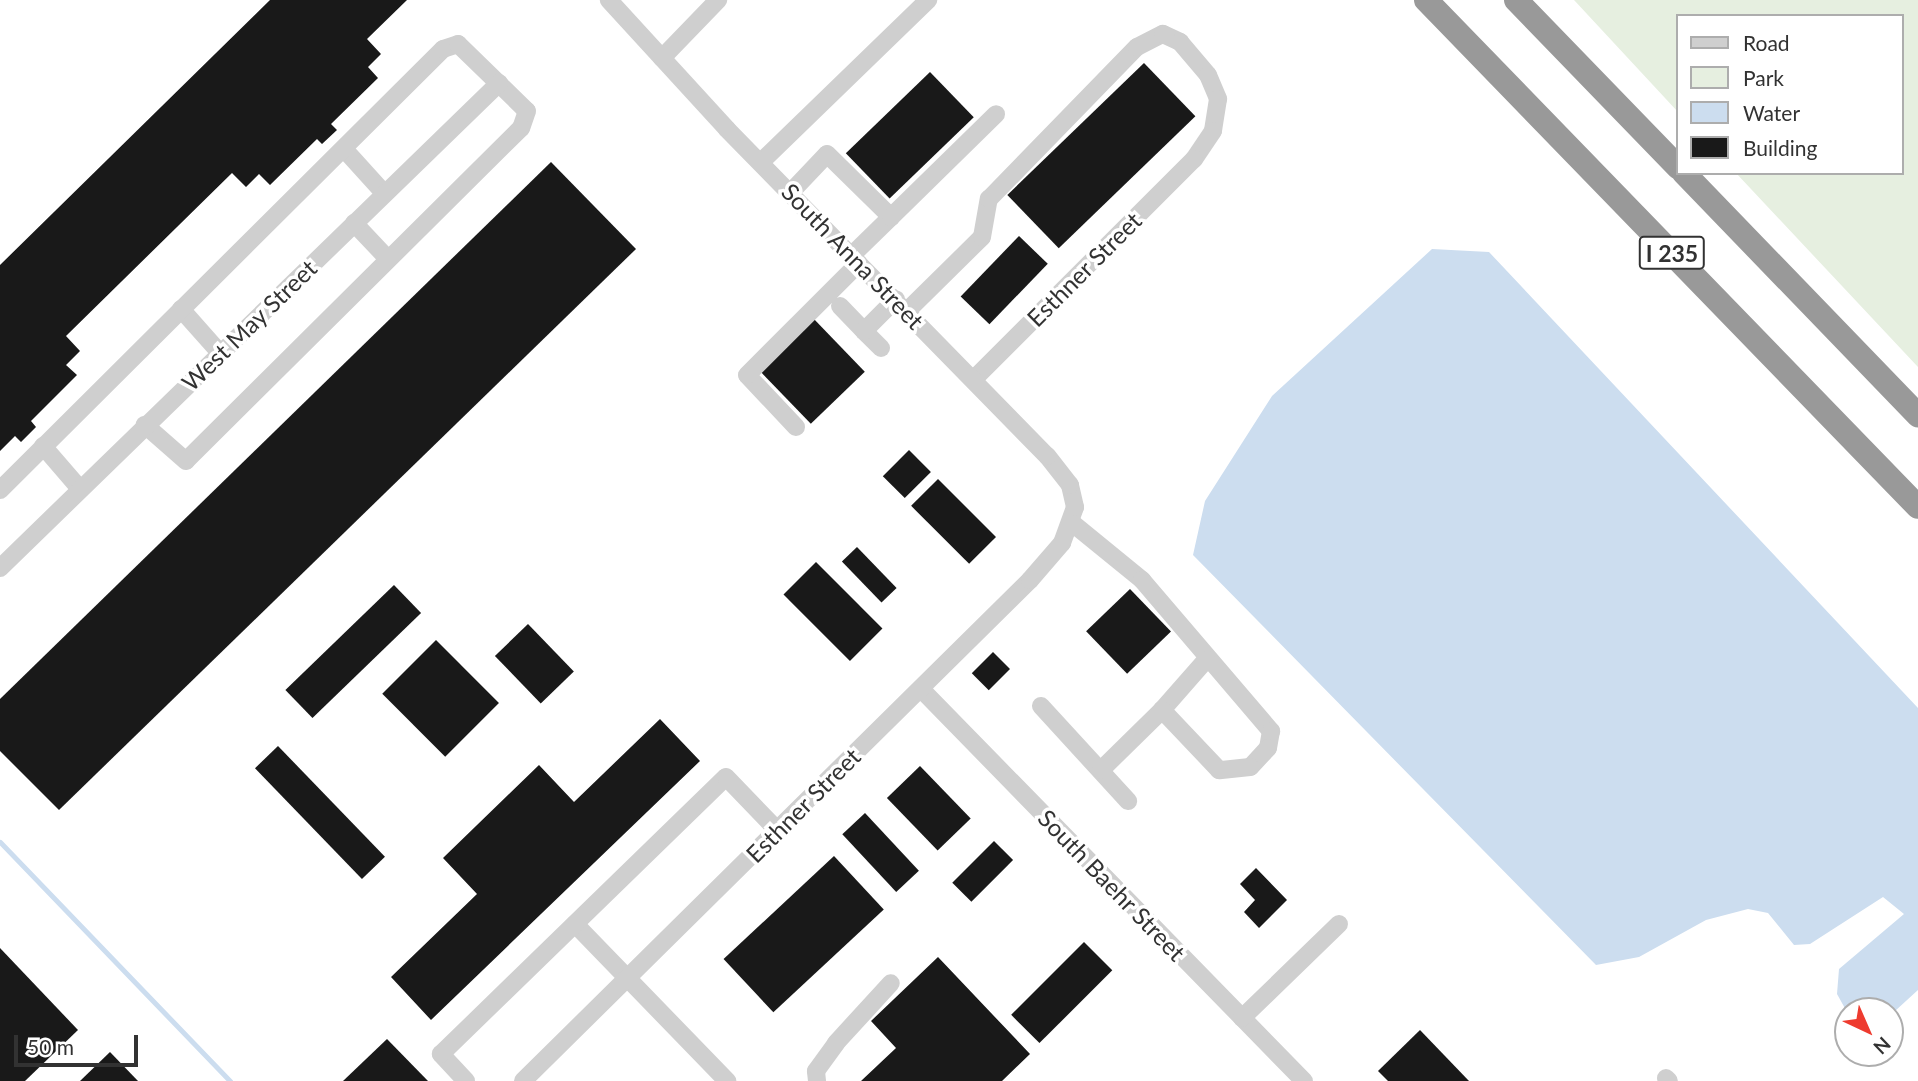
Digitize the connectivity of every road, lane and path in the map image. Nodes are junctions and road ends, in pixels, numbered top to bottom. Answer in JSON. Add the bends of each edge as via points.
{"nodes":[{"id":1,"x":610,"y":0,"type":"edge"},
{"id":2,"x":718,"y":0,"type":"edge"},
{"id":3,"x":928,"y":0,"type":"edge"},
{"id":4,"x":1426,"y":0,"type":"edge"},
{"id":5,"x":1516,"y":0,"type":"edge"},
{"id":6,"x":662,"y":58,"type":"junction"},
{"id":7,"x":499,"y":83,"type":"junction"},
{"id":8,"x":996,"y":114,"type":"dead end"},
{"id":9,"x":345,"y":150,"type":"junction"},
{"id":10,"x":761,"y":162,"type":"junction"},
{"id":11,"x":1676,"y":165,"type":"edge"},
{"id":12,"x":1686,"y":175,"type":"edge"},
{"id":13,"x":790,"y":192,"type":"junction"},
{"id":14,"x":384,"y":193,"type":"junction"},
{"id":15,"x":891,"y":217,"type":"junction"},
{"id":16,"x":354,"y":223,"type":"junction"},
{"id":17,"x":388,"y":259,"type":"junction"},
{"id":18,"x":855,"y":259,"type":"junction"},
{"id":19,"x":901,"y":305,"type":"junction"},
{"id":20,"x":840,"y":306,"type":"dead end"},
{"id":21,"x":181,"y":309,"type":"junction"},
{"id":22,"x":864,"y":331,"type":"junction"},
{"id":23,"x":881,"y":348,"type":"dead end"},
{"id":24,"x":219,"y":353,"type":"junction"},
{"id":25,"x":974,"y":379,"type":"junction"},
{"id":26,"x":1918,"y":415,"type":"edge"},
{"id":27,"x":145,"y":425,"type":"junction"},
{"id":28,"x":796,"y":427,"type":"dead end"},
{"id":29,"x":43,"y":446,"type":"junction"},
{"id":30,"x":80,"y":489,"type":"junction"},
{"id":31,"x":0,"y":490,"type":"edge"},
{"id":32,"x":1918,"y":507,"type":"edge"},
{"id":33,"x":1071,"y":522,"type":"junction"},
{"id":34,"x":0,"y":568,"type":"edge"},
{"id":35,"x":1206,"y":660,"type":"junction"},
{"id":36,"x":920,"y":689,"type":"junction"},
{"id":37,"x":1041,"y":706,"type":"dead end"},
{"id":38,"x":1162,"y":710,"type":"junction"},
{"id":39,"x":1101,"y":770,"type":"junction"},
{"id":40,"x":1128,"y":801,"type":"dead end"},
{"id":41,"x":777,"y":830,"type":"junction"},
{"id":42,"x":575,"y":924,"type":"junction"},
{"id":43,"x":1339,"y":924,"type":"dead end"},
{"id":44,"x":628,"y":977,"type":"junction"},
{"id":45,"x":891,"y":982,"type":"dead end"},
{"id":46,"x":1242,"y":1018,"type":"junction"},
{"id":47,"x":466,"y":1081,"type":"edge"},
{"id":48,"x":523,"y":1081,"type":"edge"},
{"id":49,"x":727,"y":1081,"type":"edge"},
{"id":50,"x":817,"y":1081,"type":"edge"},
{"id":51,"x":1304,"y":1081,"type":"edge"}],
"edges":[{"from":1,"to":6,"type":"street","name":"South Anna Street"},
{"from":2,"to":6,"type":"street"},
{"from":3,"to":10,"type":"street"},
{"from":4,"to":32,"type":"highway","number":"I 235"},
{"from":5,"to":11,"type":"highway"},
{"from":6,"to":10,"type":"street","name":"South Anna Street"},
{"from":7,"to":9,"type":"street","via":[[458,44],[443,50]]},
{"from":7,"to":14,"type":"street","name":"West May Street"},
{"from":7,"to":17,"type":"street","via":[[527,111],[521,128]]},
{"from":8,"to":15,"type":"street"},
{"from":9,"to":14,"type":"street"},
{"from":9,"to":21,"type":"street"},
{"from":10,"to":13,"type":"street","name":"South Anna Street"},
{"from":12,"to":26,"type":"highway","number":"I 235"},
{"from":13,"to":15,"type":"street","via":[[827,154]]},
{"from":13,"to":18,"type":"street","name":"South Anna Street"},
{"from":14,"to":16,"type":"street","name":"West May Street"},
{"from":15,"to":18,"type":"street"},
{"from":16,"to":17,"type":"street"},
{"from":16,"to":24,"type":"street","name":"West May Street"},
{"from":17,"to":27,"type":"street","via":[[186,461]]},
{"from":18,"to":19,"type":"street","name":"South Anna Street"},
{"from":18,"to":28,"type":"street","via":[[747,375]]},
{"from":19,"to":22,"type":"street"},
{"from":19,"to":25,"type":"street","name":"South Anna Street"},
{"from":19,"to":25,"type":"street","name":"Esthner Street","via":[[982,237],[989,199],[1137,47],[1163,34],[1180,42],[1208,75],[1218,99],[1213,131],[1194,159]]},
{"from":20,"to":22,"type":"street"},
{"from":21,"to":24,"type":"street"},
{"from":21,"to":29,"type":"street"},
{"from":22,"to":23,"type":"street"},
{"from":24,"to":27,"type":"street","name":"West May Street"},
{"from":25,"to":33,"type":"street","name":"South Anna Street","via":[[1070,485],[1075,507]]},
{"from":27,"to":30,"type":"street","name":"West May Street"},
{"from":29,"to":30,"type":"street"},
{"from":29,"to":31,"type":"street"},
{"from":30,"to":34,"type":"street","name":"West May Street"},
{"from":33,"to":35,"type":"street","via":[[1142,580]]},
{"from":33,"to":36,"type":"street","name":"Esthner Street","via":[[1062,543],[1030,580]]},
{"from":35,"to":38,"type":"street"},
{"from":35,"to":38,"type":"street","via":[[1270,731],[1268,748],[1250,767],[1219,771]]},
{"from":36,"to":41,"type":"street","name":"Esthner Street"},
{"from":36,"to":46,"type":"street","name":"South Baehr Street"},
{"from":37,"to":39,"type":"street"},
{"from":38,"to":39,"type":"street"},
{"from":39,"to":40,"type":"street"},
{"from":41,"to":42,"type":"street","via":[[726,777]]},
{"from":41,"to":44,"type":"street","name":"Esthner Street"},
{"from":42,"to":44,"type":"street"},
{"from":42,"to":47,"type":"street","via":[[441,1054]]},
{"from":43,"to":46,"type":"street"},
{"from":44,"to":48,"type":"street","name":"Esthner Street"},
{"from":44,"to":49,"type":"street"},
{"from":45,"to":50,"type":"street","via":[[836,1043],[816,1071]]},
{"from":46,"to":51,"type":"street","name":"South Baehr Street"}]}
